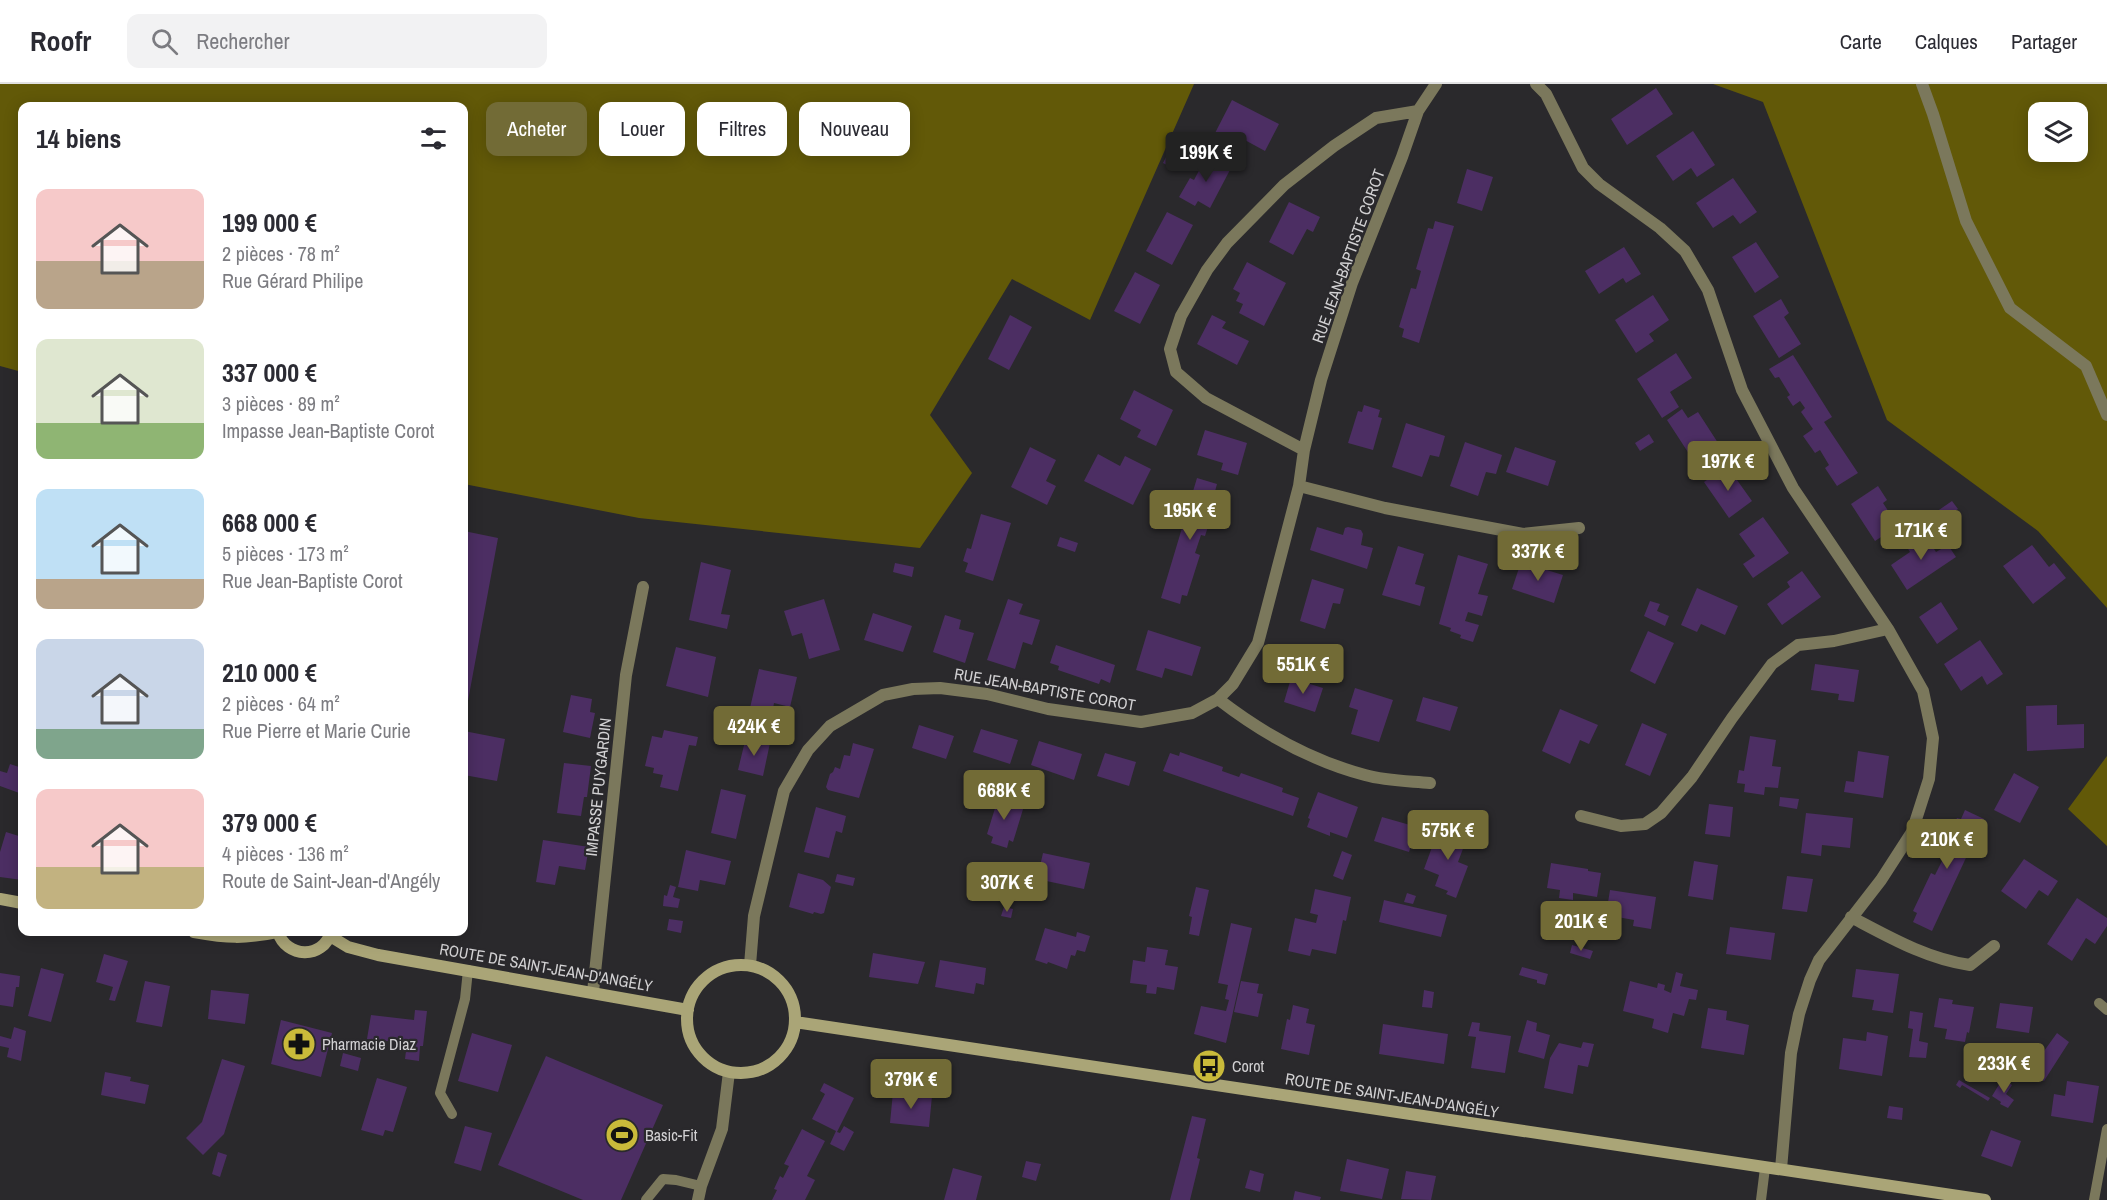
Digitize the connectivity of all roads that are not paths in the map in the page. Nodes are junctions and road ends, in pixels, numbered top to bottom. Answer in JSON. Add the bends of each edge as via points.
{"nodes":[{"id":1,"x":1436,"y":84,"type":"edge"},
{"id":2,"x":1536,"y":84,"type":"edge"},
{"id":3,"x":1922,"y":84,"type":"edge"},
{"id":4,"x":1418,"y":111,"type":"junction"},
{"id":5,"x":2107,"y":415,"type":"edge"},
{"id":6,"x":1304,"y":450,"type":"junction"},
{"id":7,"x":1299,"y":486,"type":"junction"},
{"id":8,"x":1579,"y":528,"type":"dead end"},
{"id":9,"x":643,"y":586,"type":"dead end"},
{"id":10,"x":1888,"y":629,"type":"junction"},
{"id":11,"x":1218,"y":699,"type":"junction"},
{"id":12,"x":1430,"y":783,"type":"dead end"},
{"id":13,"x":1581,"y":816,"type":"dead end"},
{"id":14,"x":0,"y":899,"type":"edge"},
{"id":15,"x":18,"y":902,"type":"edge"},
{"id":16,"x":1851,"y":917,"type":"junction"},
{"id":17,"x":222,"y":936,"type":"edge"},
{"id":18,"x":258,"y":936,"type":"edge"},
{"id":19,"x":279,"y":936,"type":"edge"},
{"id":20,"x":329,"y":936,"type":"edge"},
{"id":21,"x":333,"y":936,"type":"edge"},
{"id":22,"x":1994,"y":946,"type":"dead end"},
{"id":23,"x":750,"y":965,"type":"junction"},
{"id":24,"x":468,"y":970,"type":"junction"},
{"id":25,"x":593,"y":992,"type":"junction"},
{"id":26,"x":688,"y":1010,"type":"junction"},
{"id":27,"x":795,"y":1022,"type":"junction"},
{"id":28,"x":729,"y":1072,"type":"junction"},
{"id":29,"x":452,"y":1114,"type":"dead end"},
{"id":30,"x":2107,"y":1129,"type":"edge"},
{"id":31,"x":1765,"y":1168,"type":"junction"},
{"id":32,"x":1781,"y":1169,"type":"junction"},
{"id":33,"x":701,"y":1186,"type":"junction"},
{"id":34,"x":1910,"y":1195,"type":"edge"},
{"id":35,"x":646,"y":1200,"type":"edge"},
{"id":36,"x":698,"y":1200,"type":"edge"},
{"id":37,"x":1761,"y":1200,"type":"edge"},
{"id":38,"x":1985,"y":1200,"type":"edge"},
{"id":39,"x":2094,"y":1200,"type":"edge"}],
"edges":[{"from":1,"to":4,"type":"street","name":"RUE JEAN-BAPTISTE COROT"},
{"from":2,"to":10,"type":"street","via":[[1546,94],[1583,168],[1685,252],[1708,290],[1742,390],[1793,488]]},
{"from":3,"to":5,"type":"street","via":[[1966,221],[2010,308],[2086,366]]},
{"from":4,"to":6,"type":"street","name":"RUE JEAN-BAPTISTE COROT","via":[[1352,282]]},
{"from":4,"to":6,"type":"street","via":[[1376,118],[1284,185],[1227,243],[1181,316],[1170,349],[1176,372],[1206,398]]},
{"from":6,"to":7,"type":"street","name":"RUE JEAN-BAPTISTE COROT"},
{"from":7,"to":8,"type":"street","via":[[1385,508],[1523,534]]},
{"from":7,"to":11,"type":"street","name":"RUE JEAN-BAPTISTE COROT","via":[[1258,643],[1233,684]]},
{"from":9,"to":25,"type":"street","name":"IMPASSE PUYGARDIN","via":[[626,675]]},
{"from":10,"to":13,"type":"street","via":[[1798,645],[1772,664],[1692,777],[1661,813],[1645,824],[1622,826]]},
{"from":10,"to":16,"type":"street","via":[[1923,691],[1933,738],[1929,779],[1912,832]]},
{"from":11,"to":12,"type":"street","via":[[1250,724],[1308,754],[1366,776]]},
{"from":11,"to":23,"type":"street","name":"RUE JEAN-BAPTISTE COROT","via":[[1192,713],[1141,722],[940,688],[913,688],[883,695],[830,726],[808,750],[784,791],[754,916]]},
{"from":14,"to":15,"type":"main road"},
{"from":16,"to":22,"type":"street","via":[[1950,962],[1970,965]]},
{"from":16,"to":32,"type":"street","via":[[1819,960],[1799,1014],[1791,1053]]},
{"from":17,"to":18,"type":"main road"},
{"from":19,"to":20,"type":"main road","via":[[284,945],[300,953],[318,949]]},
{"from":21,"to":24,"type":"main road","name":"ROUTE DE SAINT-JEAN-D'ANGÉLY","via":[[348,947],[363,951]]},
{"from":23,"to":26,"type":"main road","via":[[717,970],[703,980]]},
{"from":23,"to":27,"type":"main road","via":[[765,970],[788,991]]},
{"from":24,"to":25,"type":"main road","name":"ROUTE DE SAINT-JEAN-D'ANGÉLY"},
{"from":24,"to":29,"type":"lane","via":[[465,999],[441,1093]]},
{"from":25,"to":26,"type":"main road","name":"ROUTE DE SAINT-JEAN-D'ANGÉLY"},
{"from":26,"to":28,"type":"main road","via":[[689,1034],[701,1056]]},
{"from":27,"to":28,"type":"main road","via":[[791,1040],[781,1056],[748,1073]]},
{"from":27,"to":31,"type":"main road","name":"ROUTE DE SAINT-JEAN-D'ANGÉLY"},
{"from":28,"to":33,"type":"street","via":[[722,1129]]},
{"from":30,"to":39,"type":"lane"},
{"from":31,"to":32,"type":"main road","name":"ROUTE DE SAINT-JEAN-D'ANGÉLY"},
{"from":31,"to":37,"type":"lane"},
{"from":32,"to":34,"type":"main road","name":"ROUTE DE SAINT-JEAN-D'ANGÉLY"},
{"from":33,"to":35,"type":"lane","via":[[663,1179]]},
{"from":33,"to":36,"type":"street"},
{"from":34,"to":38,"type":"main road","name":"ROUTE DE SAINT-JEAN-D'ANGÉLY"}]}
